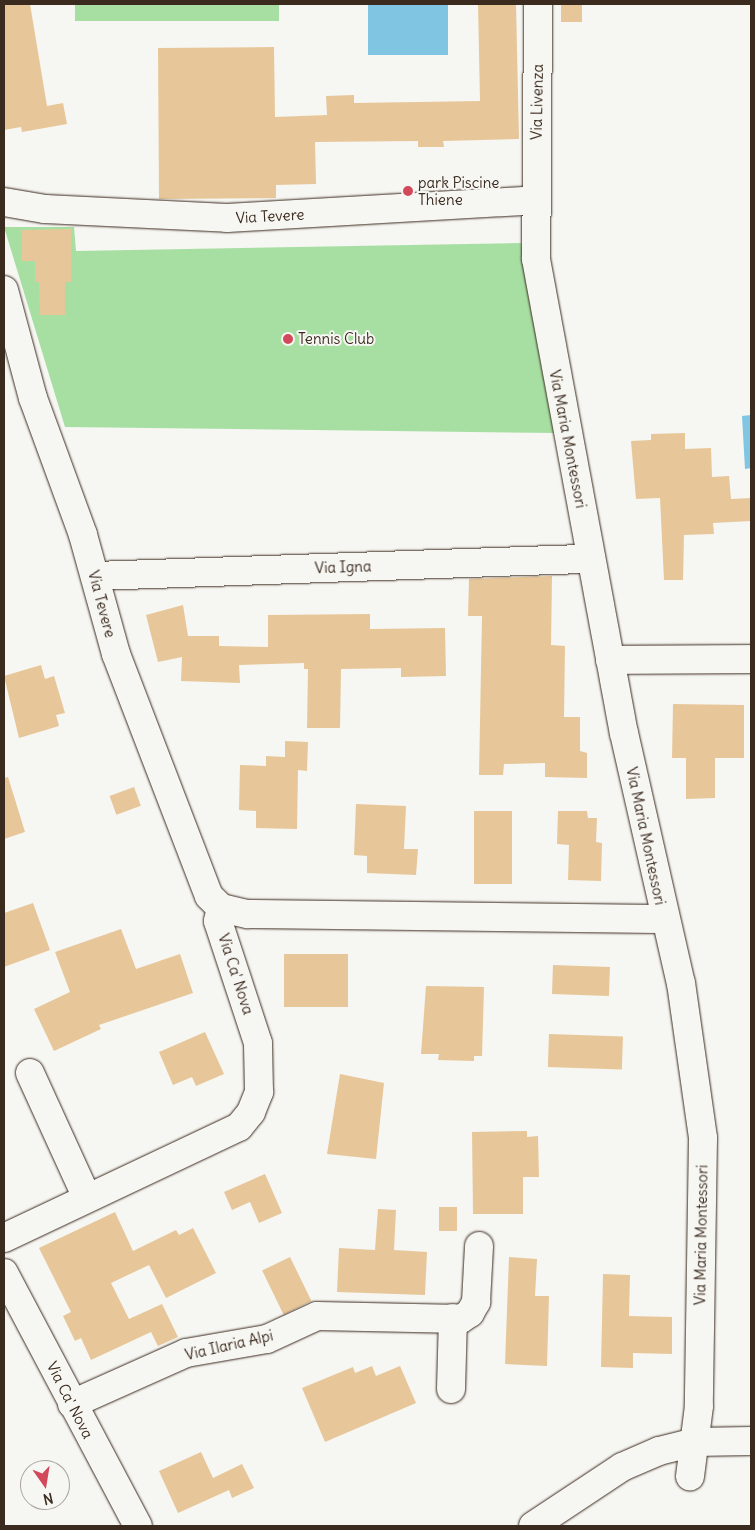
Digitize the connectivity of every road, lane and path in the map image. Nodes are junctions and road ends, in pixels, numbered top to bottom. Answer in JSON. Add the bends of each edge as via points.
{"nodes":[{"id":1,"x":538,"y":4,"type":"edge"},
{"id":2,"x":536,"y":200,"type":"junction"},
{"id":3,"x":4,"y":202,"type":"edge"},
{"id":4,"x":4,"y":290,"type":"edge"},
{"id":5,"x":590,"y":559,"type":"junction"},
{"id":6,"x":94,"y":576,"type":"junction"},
{"id":7,"x":751,"y":659,"type":"edge"},
{"id":8,"x":610,"y":660,"type":"junction"},
{"id":9,"x":221,"y":908,"type":"junction"},
{"id":10,"x":664,"y":919,"type":"junction"},
{"id":11,"x":30,"y":1073,"type":"dead end"},
{"id":12,"x":87,"y":1198,"type":"junction"},
{"id":13,"x":4,"y":1238,"type":"edge"},
{"id":14,"x":479,"y":1246,"type":"dead end"},
{"id":15,"x":4,"y":1273,"type":"edge"},
{"id":16,"x":453,"y":1318,"type":"junction"},
{"id":17,"x":451,"y":1389,"type":"dead end"},
{"id":18,"x":72,"y":1404,"type":"junction"},
{"id":19,"x":751,"y":1441,"type":"edge"},
{"id":20,"x":694,"y":1442,"type":"junction"},
{"id":21,"x":690,"y":1476,"type":"dead end"},
{"id":22,"x":138,"y":1526,"type":"edge"},
{"id":23,"x":533,"y":1526,"type":"edge"}],
"edges":[{"from":1,"to":2,"type":"street","name":"Via Livenza"},
{"from":2,"to":3,"type":"street","name":"Via Tevere","via":[[226,218],[44,209]]},
{"from":2,"to":5,"type":"street","name":"Via Maria Montessori","via":[[536,259]]},
{"from":4,"to":6,"type":"street","name":"Via Tevere","via":[[33,398]]},
{"from":5,"to":6,"type":"street","name":"Via Igna"},
{"from":5,"to":8,"type":"street","name":"Via Maria Montessori"},
{"from":6,"to":9,"type":"street","name":"Via Tevere","via":[[116,654],[176,815],[209,896]]},
{"from":7,"to":8,"type":"street"},
{"from":8,"to":10,"type":"street","name":"Via Maria Montessori"},
{"from":9,"to":10,"type":"street","name":"Via Ca' Nova","via":[[248,914]]},
{"from":9,"to":12,"type":"street","name":"Via Ca' Nova","via":[[218,922],[258,1043],[259,1092],[251,1112],[239,1127]]},
{"from":10,"to":20,"type":"street","name":"Via Maria Montessori","via":[[681,983],[703,1138],[700,1406]]},
{"from":11,"to":12,"type":"street"},
{"from":12,"to":13,"type":"street","name":"Via Ca' Nova"},
{"from":14,"to":16,"type":"street","name":"Via Ilaria Alpi","via":[[476,1302],[470,1313]]},
{"from":15,"to":18,"type":"street","name":"Via Ca' Nova"},
{"from":16,"to":17,"type":"street"},
{"from":16,"to":18,"type":"street","name":"Via Ilaria Alpi","via":[[317,1316],[268,1339],[186,1353]]},
{"from":18,"to":22,"type":"street","name":"Via Ca' Nova"},
{"from":19,"to":20,"type":"street"},
{"from":20,"to":21,"type":"street","name":"Via Maria Montessori"},
{"from":20,"to":23,"type":"street","via":[[622,1467]]}]}
